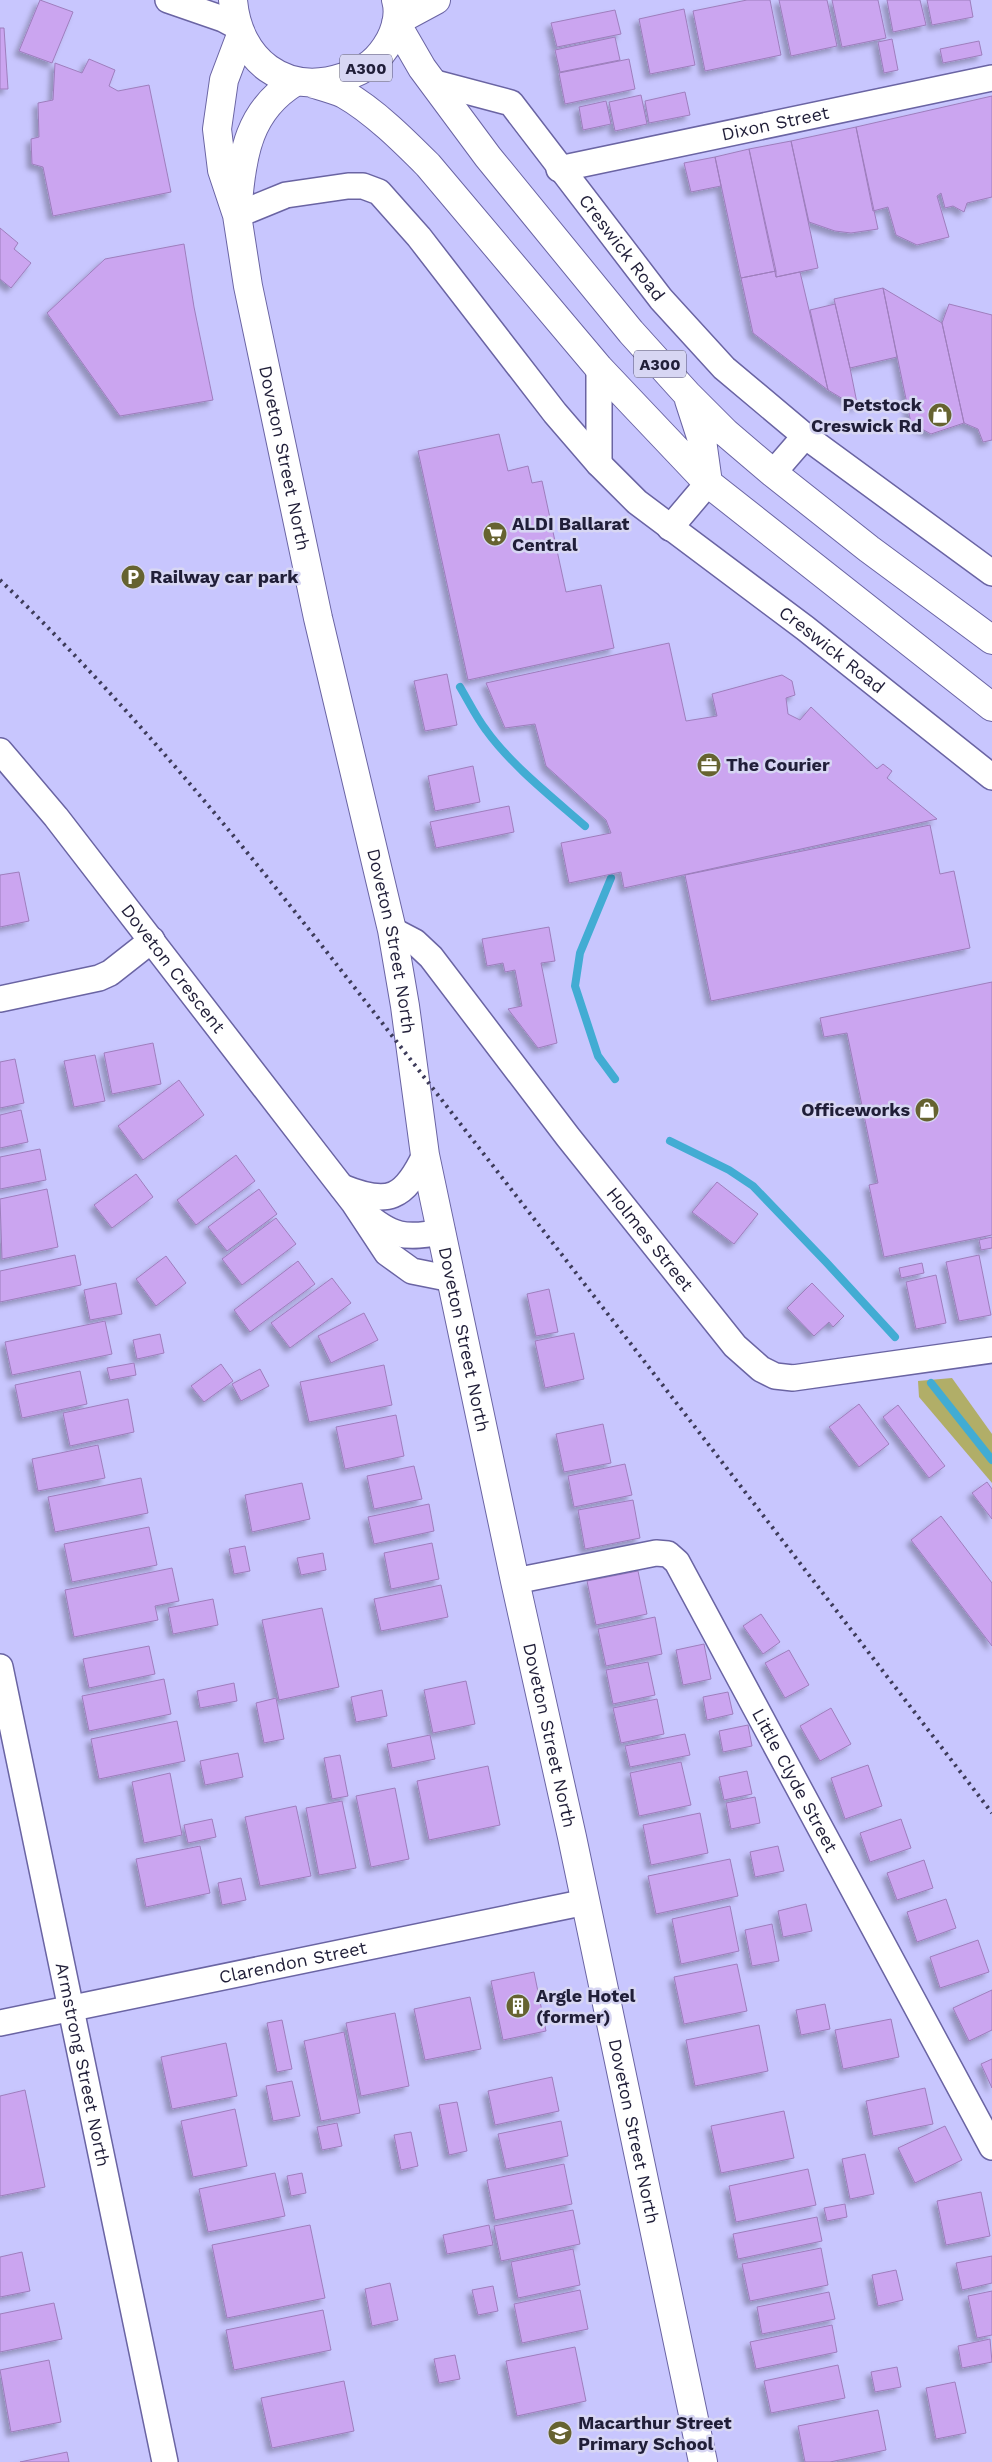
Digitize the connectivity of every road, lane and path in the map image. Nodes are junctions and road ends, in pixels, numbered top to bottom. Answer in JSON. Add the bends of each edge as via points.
{"nodes":[{"id":1,"x":168,"y":0,"type":"edge"},
{"id":2,"x":233,"y":0,"type":"edge"},
{"id":3,"x":436,"y":0,"type":"edge"},
{"id":4,"x":396,"y":15,"type":"edge"},
{"id":5,"x":240,"y":31,"type":"junction"},
{"id":6,"x":992,"y":78,"type":"edge"},
{"id":7,"x":432,"y":82,"type":"junction"},
{"id":8,"x":305,"y":83,"type":"junction"},
{"id":9,"x":559,"y":169,"type":"junction"},
{"id":10,"x":237,"y":215,"type":"junction"},
{"id":11,"x":599,"y":368,"type":"junction"},
{"id":12,"x":687,"y":394,"type":"junction"},
{"id":13,"x":805,"y":436,"type":"junction"},
{"id":14,"x":599,"y":464,"type":"junction"},
{"id":15,"x":773,"y":473,"type":"junction"},
{"id":16,"x":708,"y":483,"type":"junction"},
{"id":17,"x":670,"y":528,"type":"junction"},
{"id":18,"x":992,"y":573,"type":"edge"},
{"id":19,"x":992,"y":640,"type":"edge"},
{"id":20,"x":992,"y":707,"type":"edge"},
{"id":21,"x":0,"y":751,"type":"edge"},
{"id":22,"x":992,"y":777,"type":"edge"},
{"id":23,"x":392,"y":930,"type":"junction"},
{"id":24,"x":152,"y":940,"type":"junction"},
{"id":25,"x":0,"y":999,"type":"edge"},
{"id":26,"x":426,"y":1155,"type":"junction"},
{"id":27,"x":348,"y":1195,"type":"junction"},
{"id":28,"x":442,"y":1232,"type":"junction"},
{"id":29,"x":452,"y":1280,"type":"junction"},
{"id":30,"x":992,"y":1350,"type":"edge"},
{"id":31,"x":515,"y":1581,"type":"junction"},
{"id":32,"x":0,"y":1667,"type":"edge"},
{"id":33,"x":586,"y":1902,"type":"junction"},
{"id":34,"x":71,"y":2008,"type":"junction"},
{"id":35,"x":0,"y":2023,"type":"edge"},
{"id":36,"x":992,"y":2147,"type":"edge"},
{"id":37,"x":165,"y":2462,"type":"edge"},
{"id":38,"x":704,"y":2462,"type":"edge"}],
"edges":[{"from":1,"to":5,"type":"street","via":[[223,19]]},
{"from":2,"to":5,"type":"main road","number":"A300"},
{"from":3,"to":4,"type":"main road"},
{"from":4,"to":7,"type":"main road","number":"A300"},
{"from":4,"to":8,"type":"main road","number":"A300","via":[[394,33],[381,56],[370,65],[360,72],[330,82]]},
{"from":5,"to":8,"type":"main road","number":"A300","via":[[250,51],[263,65],[278,75]]},
{"from":5,"to":10,"type":"main road","name":"Doveton Street North","via":[[224,80],[216,129],[222,170]]},
{"from":6,"to":9,"type":"street","name":"Dixon Street"},
{"from":7,"to":9,"type":"street","name":"Creswick Road","via":[[511,103]]},
{"from":7,"to":12,"type":"main road","number":"A300","via":[[488,157],[631,332]]},
{"from":8,"to":10,"type":"main road","name":"Doveton Street North","via":[[280,91],[251,130],[241,166]]},
{"from":8,"to":11,"type":"main road","number":"A300","via":[[343,94],[403,140],[428,165]]},
{"from":9,"to":13,"type":"street","name":"Creswick Road","via":[[681,321],[724,368]]},
{"from":10,"to":14,"type":"street","name":"Creswick Road","via":[[286,195],[348,186],[363,186],[379,192],[419,237],[555,413]]},
{"from":10,"to":23,"type":"main road","name":"Doveton Street North","via":[[248,286],[318,618]]},
{"from":11,"to":14,"type":"street"},
{"from":11,"to":16,"type":"main road","number":"A300"},
{"from":12,"to":15,"type":"main road","number":"A300"},
{"from":12,"to":16,"type":"main road","via":[[702,440]]},
{"from":13,"to":15,"type":"street"},
{"from":13,"to":18,"type":"street","name":"Creswick Road"},
{"from":14,"to":17,"type":"street","name":"Creswick Road","via":[[636,502]]},
{"from":15,"to":19,"type":"main road","number":"A300"},
{"from":16,"to":17,"type":"street"},
{"from":16,"to":20,"type":"main road","number":"A300"},
{"from":17,"to":22,"type":"street","name":"Creswick Road","via":[[805,628]]},
{"from":21,"to":24,"type":"street","name":"Doveton Crescent"},
{"from":23,"to":26,"type":"main road","name":"Doveton Street North"},
{"from":23,"to":30,"type":"street","name":"Holmes Street","via":[[415,942],[431,957],[568,1137],[752,1364],[775,1376],[800,1377]]},
{"from":24,"to":25,"type":"street","via":[[99,978]]},
{"from":24,"to":27,"type":"street","name":"Doveton Crescent"},
{"from":26,"to":27,"type":"street","via":[[413,1179],[397,1194],[388,1197]]},
{"from":26,"to":28,"type":"main road","name":"Doveton Street North"},
{"from":27,"to":28,"type":"street","name":"Doveton Crescent","via":[[374,1220],[404,1237]]},
{"from":27,"to":29,"type":"street","name":"Doveton Crescent","via":[[393,1259],[412,1270]]},
{"from":28,"to":29,"type":"main road","name":"Doveton Street North"},
{"from":29,"to":31,"type":"main road","name":"Doveton Street North"},
{"from":31,"to":33,"type":"main road","name":"Doveton Street North"},
{"from":31,"to":36,"type":"street","name":"Little Clyde Street","via":[[656,1553],[668,1554],[677,1562]]},
{"from":32,"to":34,"type":"street","name":"Armstrong Street North"},
{"from":33,"to":34,"type":"street","name":"Clarendon Street"},
{"from":33,"to":38,"type":"main road","name":"Doveton Street North"},
{"from":34,"to":35,"type":"street","name":"Clarendon Street"},
{"from":34,"to":37,"type":"street","name":"Armstrong Street North"}]}
